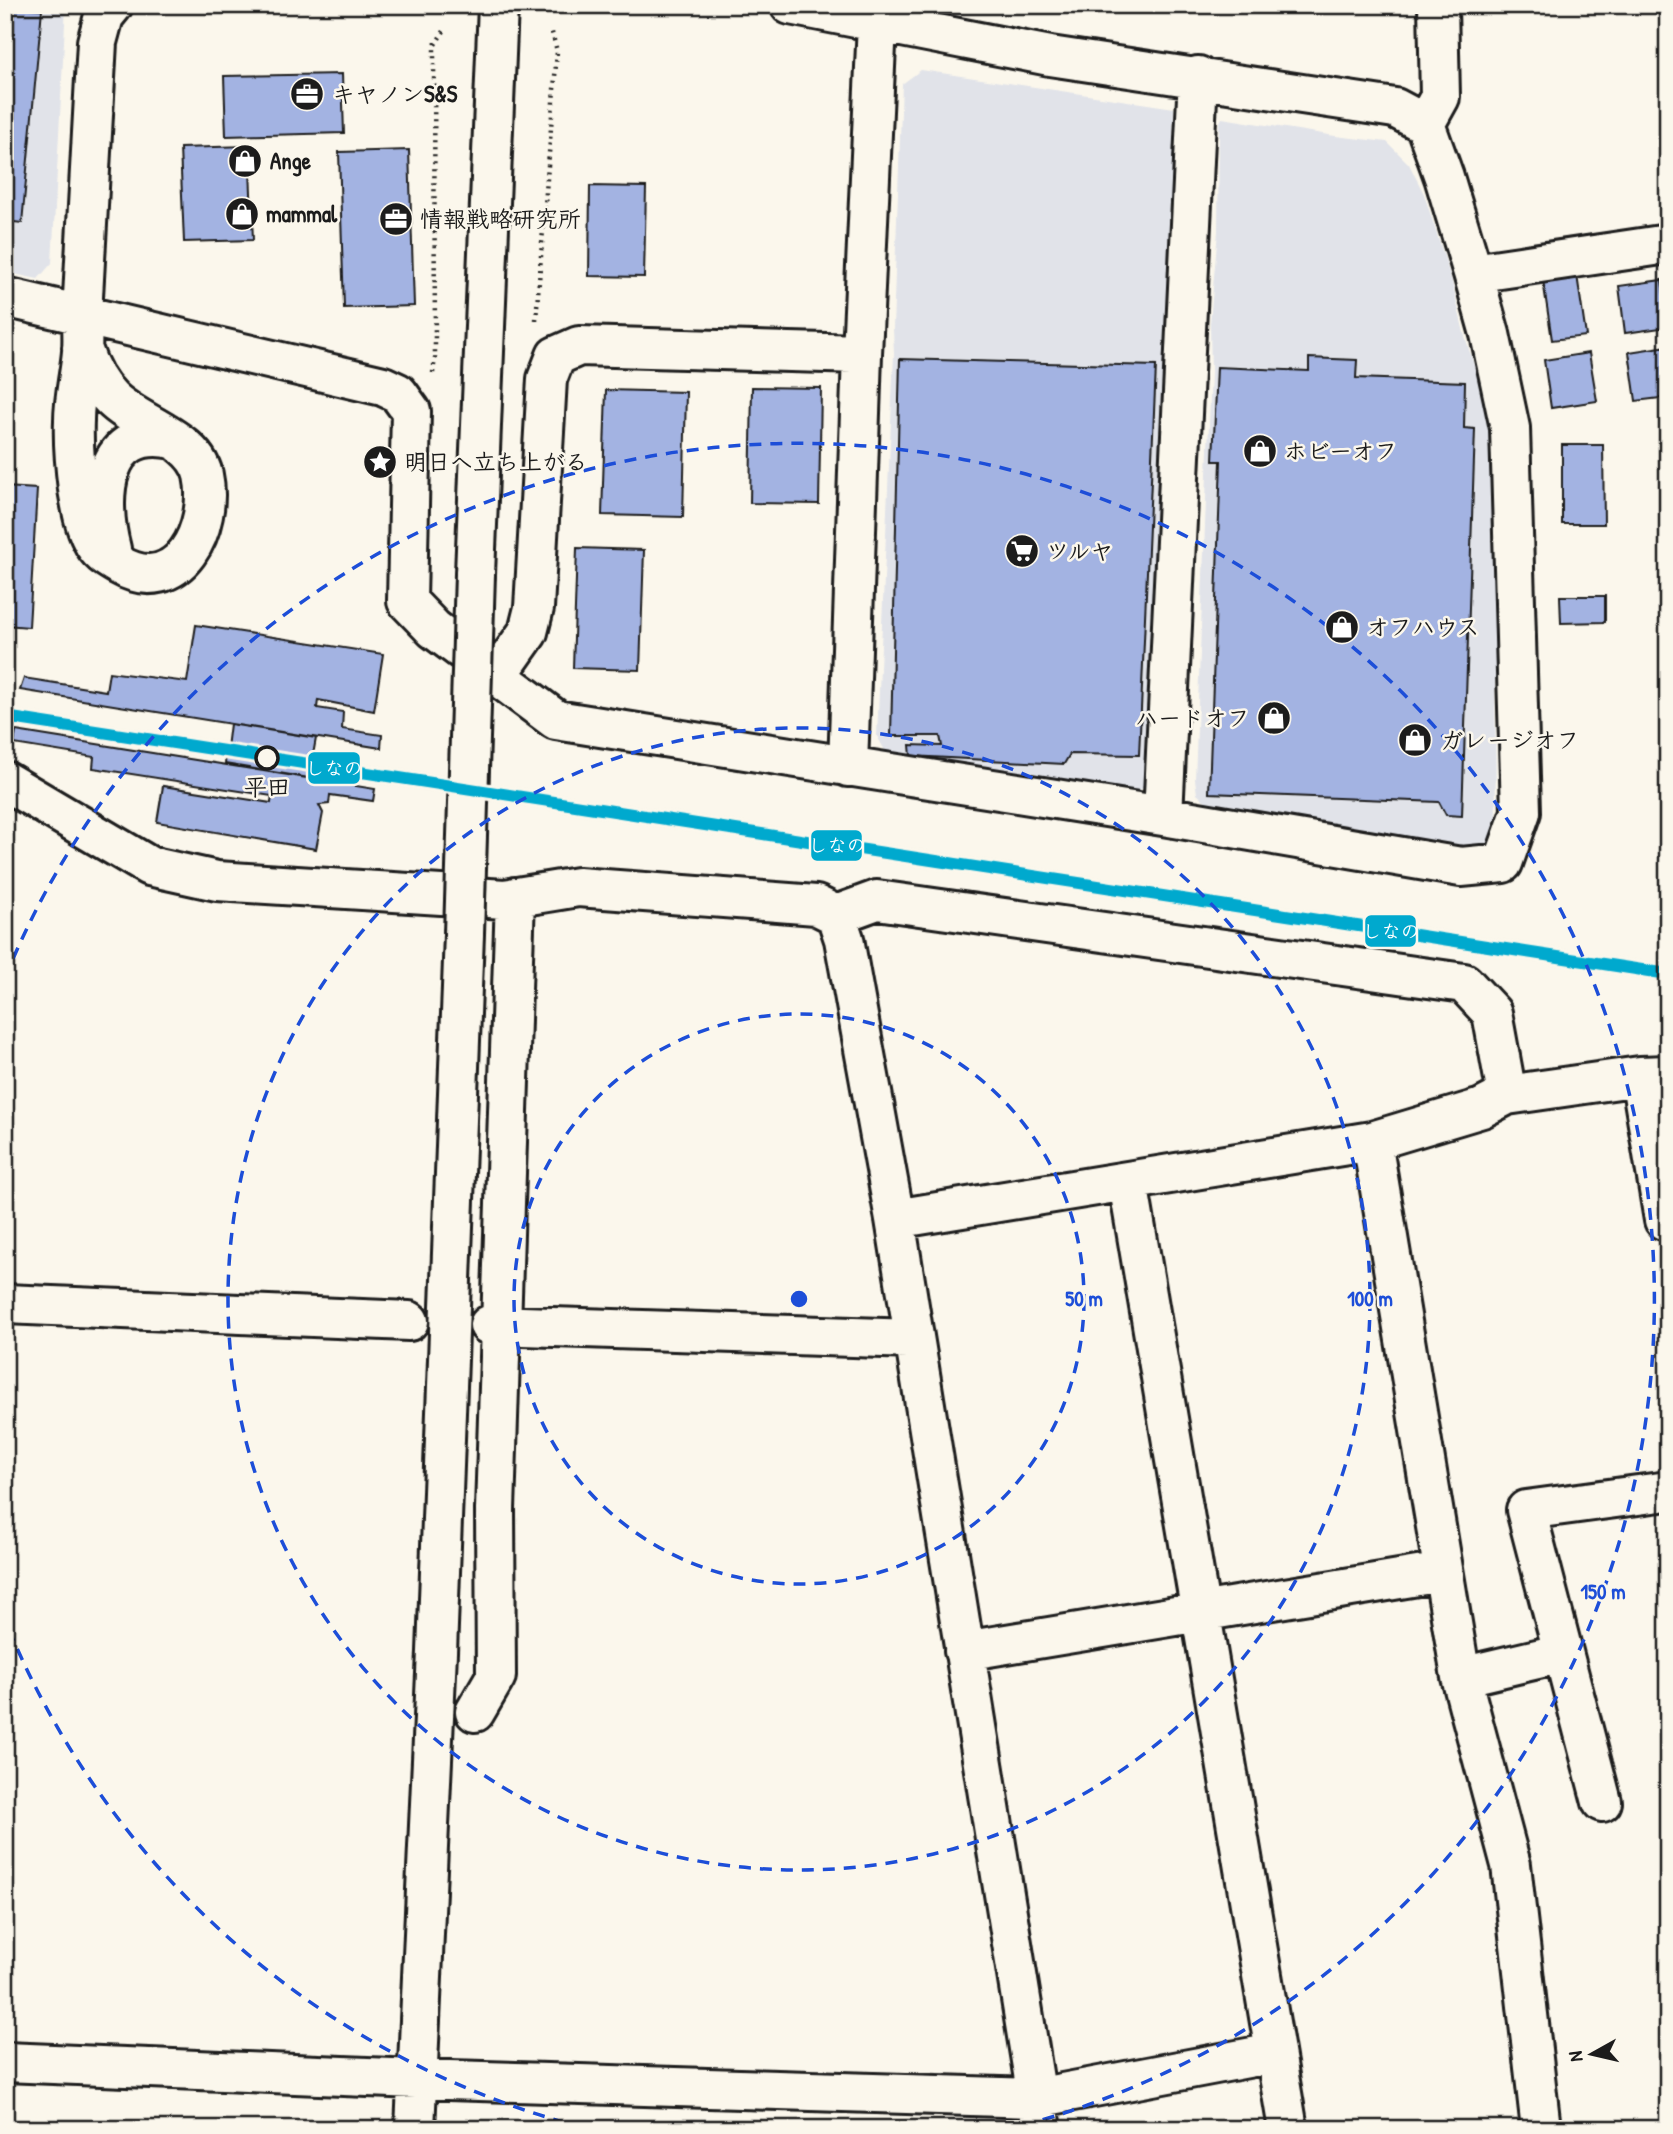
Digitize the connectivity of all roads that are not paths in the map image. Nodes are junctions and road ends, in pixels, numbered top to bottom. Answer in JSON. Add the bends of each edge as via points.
{"nodes":[{"id":1,"x":113,"y":5,"type":"edge"},
{"id":2,"x":498,"y":5,"type":"edge"},
{"id":3,"x":790,"y":5,"type":"edge"},
{"id":4,"x":1438,"y":5,"type":"edge"},
{"id":5,"x":877,"y":23,"type":"junction"},
{"id":6,"x":1198,"y":76,"type":"junction"},
{"id":7,"x":1425,"y":124,"type":"junction"},
{"id":8,"x":1668,"y":244,"type":"edge"},
{"id":9,"x":1473,"y":273,"type":"junction"},
{"id":10,"x":5,"y":297,"type":"edge"},
{"id":11,"x":82,"y":331,"type":"junction"},
{"id":12,"x":862,"y":354,"type":"junction"},
{"id":13,"x":173,"y":439,"type":"junction"},
{"id":14,"x":120,"y":566,"type":"junction"},
{"id":15,"x":497,"y":676,"type":"junction"},
{"id":16,"x":848,"y":767,"type":"junction"},
{"id":17,"x":5,"y":781,"type":"edge"},
{"id":18,"x":1163,"y":816,"type":"junction"},
{"id":19,"x":515,"y":897,"type":"junction"},
{"id":20,"x":836,"y":915,"type":"junction"},
{"id":21,"x":1654,"y":1076,"type":"edge"},
{"id":22,"x":1507,"y":1094,"type":"junction"},
{"id":23,"x":1372,"y":1141,"type":"junction"},
{"id":24,"x":1128,"y":1182,"type":"junction"},
{"id":25,"x":895,"y":1219,"type":"junction"},
{"id":26,"x":1668,"y":1220,"type":"edge"},
{"id":27,"x":5,"y":1304,"type":"edge"},
{"id":28,"x":410,"y":1321,"type":"dead end"},
{"id":29,"x":495,"y":1325,"type":"junction"},
{"id":30,"x":914,"y":1339,"type":"junction"},
{"id":31,"x":1668,"y":1491,"type":"edge"},
{"id":32,"x":1442,"y":1572,"type":"junction"},
{"id":33,"x":1201,"y":1610,"type":"junction"},
{"id":34,"x":964,"y":1651,"type":"junction"},
{"id":35,"x":1563,"y":1653,"type":"junction"},
{"id":36,"x":1461,"y":1677,"type":"junction"},
{"id":37,"x":475,"y":1712,"type":"dead end"},
{"id":38,"x":1602,"y":1802,"type":"dead end"},
{"id":39,"x":1274,"y":2053,"type":"junction"},
{"id":40,"x":5,"y":2062,"type":"edge"},
{"id":41,"x":416,"y":2079,"type":"junction"},
{"id":42,"x":1039,"y":2113,"type":"edge"},
{"id":43,"x":415,"y":2129,"type":"edge"},
{"id":44,"x":1288,"y":2129,"type":"edge"},
{"id":45,"x":1541,"y":2129,"type":"edge"}],
"edges":[{"from":1,"to":11,"type":"street","via":[[104,16],[97,41]]},
{"from":2,"to":41,"type":"street","bridge":true,"via":[[437,1652]]},
{"from":3,"to":5,"type":"street"},
{"from":4,"to":7,"type":"street","via":[[1440,97]]},
{"from":5,"to":6,"type":"street","via":[[1050,56]]},
{"from":5,"to":12,"type":"street"},
{"from":6,"to":7,"type":"street","via":[[1395,108]]},
{"from":6,"to":18,"type":"street"},
{"from":7,"to":9,"type":"street"},
{"from":8,"to":9,"type":"street"},
{"from":9,"to":18,"type":"street","via":[[1510,428],[1521,812],[1503,863],[1461,867]]},
{"from":10,"to":11,"type":"street"},
{"from":11,"to":13,"type":"street","via":[[87,364],[100,385],[113,400]]},
{"from":11,"to":14,"type":"street","via":[[74,419],[80,503],[91,540],[99,552]]},
{"from":11,"to":15,"type":"street","via":[[383,386],[398,393],[411,411],[407,601],[434,629]]},
{"from":12,"to":15,"type":"street","via":[[579,346],[556,356],[547,379],[534,608],[528,632]]},
{"from":12,"to":16,"type":"street"},
{"from":13,"to":14,"type":"street","via":[[147,438],[125,445],[109,467],[108,540]]},
{"from":13,"to":14,"type":"street","via":[[202,471],[205,493],[198,537],[170,569],[151,574]]},
{"from":15,"to":16,"type":"street","via":[[556,720]]},
{"from":16,"to":18,"type":"street"},
{"from":17,"to":19,"type":"street","via":[[149,866],[217,881]]},
{"from":19,"to":20,"type":"street","via":[[578,887],[816,905]]},
{"from":19,"to":29,"type":"street"},
{"from":20,"to":22,"type":"street","via":[[877,900],[1464,983],[1492,1013]]},
{"from":20,"to":25,"type":"street"},
{"from":21,"to":22,"type":"street"},
{"from":21,"to":26,"type":"street","via":[[1664,1220]]},
{"from":22,"to":23,"type":"street","via":[[1482,1108]]},
{"from":23,"to":24,"type":"street"},
{"from":23,"to":32,"type":"street"},
{"from":24,"to":25,"type":"street"},
{"from":24,"to":33,"type":"street"},
{"from":25,"to":30,"type":"street"},
{"from":27,"to":28,"type":"street"},
{"from":29,"to":30,"type":"street"},
{"from":29,"to":37,"type":"street","via":[[496,1676]]},
{"from":30,"to":34,"type":"street"},
{"from":31,"to":35,"type":"street","via":[[1526,1510]]},
{"from":32,"to":33,"type":"street"},
{"from":32,"to":36,"type":"street"},
{"from":33,"to":34,"type":"street"},
{"from":33,"to":39,"type":"street"},
{"from":34,"to":42,"type":"street"},
{"from":35,"to":36,"type":"street"},
{"from":35,"to":38,"type":"street"},
{"from":36,"to":45,"type":"street","via":[[1511,1865]]},
{"from":39,"to":42,"type":"street"},
{"from":39,"to":44,"type":"street"},
{"from":40,"to":41,"type":"street"},
{"from":41,"to":42,"type":"street"},
{"from":41,"to":43,"type":"street"}]}
